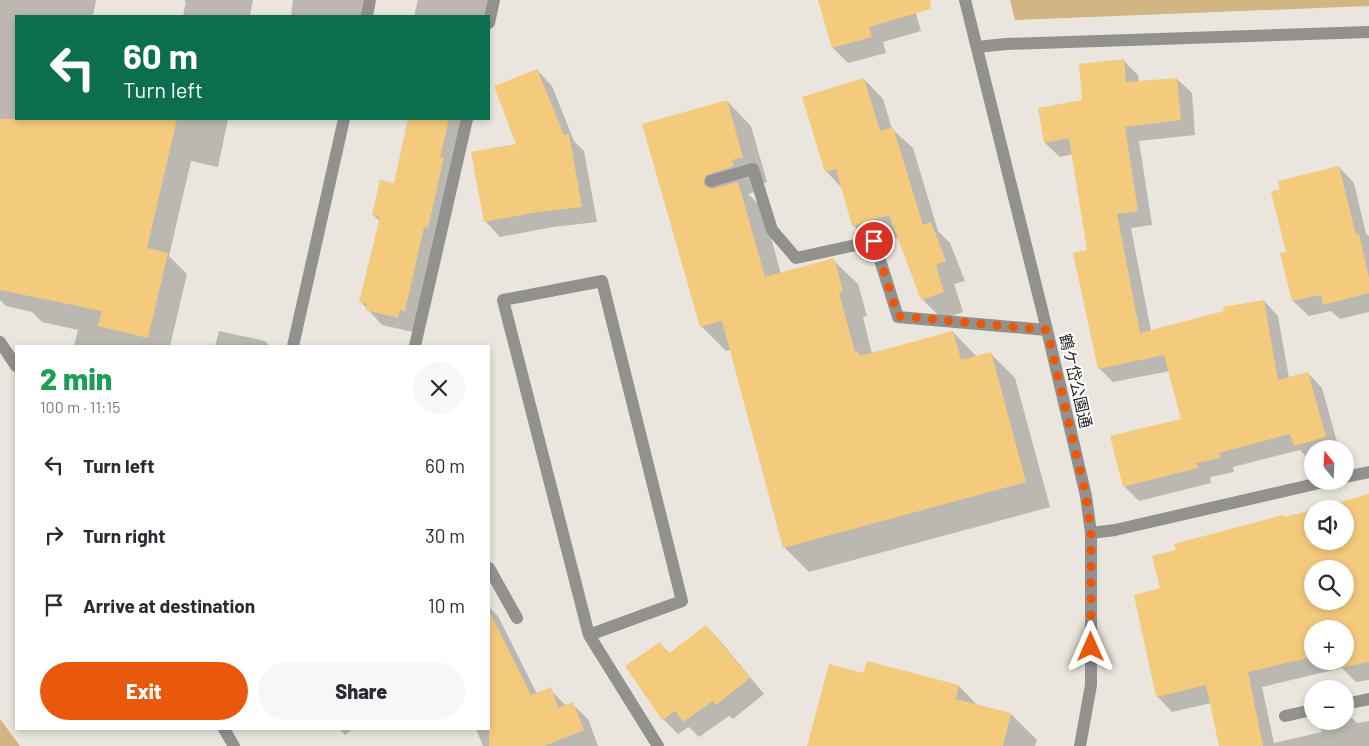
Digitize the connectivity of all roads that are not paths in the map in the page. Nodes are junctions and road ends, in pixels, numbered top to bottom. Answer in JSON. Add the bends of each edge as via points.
{"nodes":[{"id":1,"x":370,"y":0,"type":"edge"},
{"id":2,"x":494,"y":0,"type":"edge"},
{"id":3,"x":965,"y":0,"type":"edge"},
{"id":4,"x":367,"y":15,"type":"edge"},
{"id":5,"x":490,"y":18,"type":"edge"},
{"id":6,"x":1369,"y":32,"type":"edge"},
{"id":7,"x":977,"y":47,"type":"junction"},
{"id":8,"x":344,"y":120,"type":"edge"},
{"id":9,"x":467,"y":120,"type":"edge"},
{"id":10,"x":710,"y":181,"type":"dead end"},
{"id":11,"x":1047,"y":330,"type":"junction"},
{"id":12,"x":0,"y":342,"type":"edge"},
{"id":13,"x":293,"y":345,"type":"edge"},
{"id":14,"x":415,"y":345,"type":"edge"},
{"id":15,"x":15,"y":364,"type":"edge"},
{"id":16,"x":1369,"y":472,"type":"edge"},
{"id":17,"x":1354,"y":475,"type":"edge"},
{"id":18,"x":1304,"y":487,"type":"edge"},
{"id":19,"x":1091,"y":533,"type":"junction"},
{"id":20,"x":490,"y":570,"type":"edge"},
{"id":21,"x":517,"y":618,"type":"dead end"},
{"id":22,"x":589,"y":635,"type":"junction"},
{"id":23,"x":1369,"y":699,"type":"edge"},
{"id":24,"x":1354,"y":702,"type":"edge"},
{"id":25,"x":1304,"y":712,"type":"edge"},
{"id":26,"x":1285,"y":716,"type":"dead end"},
{"id":27,"x":225,"y":730,"type":"edge"},
{"id":28,"x":234,"y":746,"type":"edge"},
{"id":29,"x":658,"y":746,"type":"edge"},
{"id":30,"x":1080,"y":746,"type":"edge"}],
"edges":[{"from":1,"to":4,"type":"street"},
{"from":2,"to":5,"type":"street"},
{"from":3,"to":7,"type":"street","name":"鶴ケ岱公園通"},
{"from":6,"to":7,"type":"street"},
{"from":7,"to":11,"type":"street","name":"鶴ケ岱公園通"},
{"from":8,"to":13,"type":"street"},
{"from":9,"to":14,"type":"street"},
{"from":10,"to":11,"type":"street","via":[[753,169],[772,230],[796,258],[874,241],[898,316]]},
{"from":11,"to":19,"type":"street","name":"鶴ケ岱公園通","via":[[1086,496]]},
{"from":12,"to":15,"type":"street"},
{"from":16,"to":17,"type":"street"},
{"from":18,"to":19,"type":"street"},
{"from":19,"to":30,"type":"street","name":"鶴ケ岱公園通","via":[[1091,685]]},
{"from":20,"to":21,"type":"street"},
{"from":22,"to":22,"type":"street","via":[[503,300],[602,281],[682,601]]},
{"from":22,"to":29,"type":"street"},
{"from":23,"to":24,"type":"street"},
{"from":25,"to":26,"type":"street"},
{"from":27,"to":28,"type":"street"}]}
